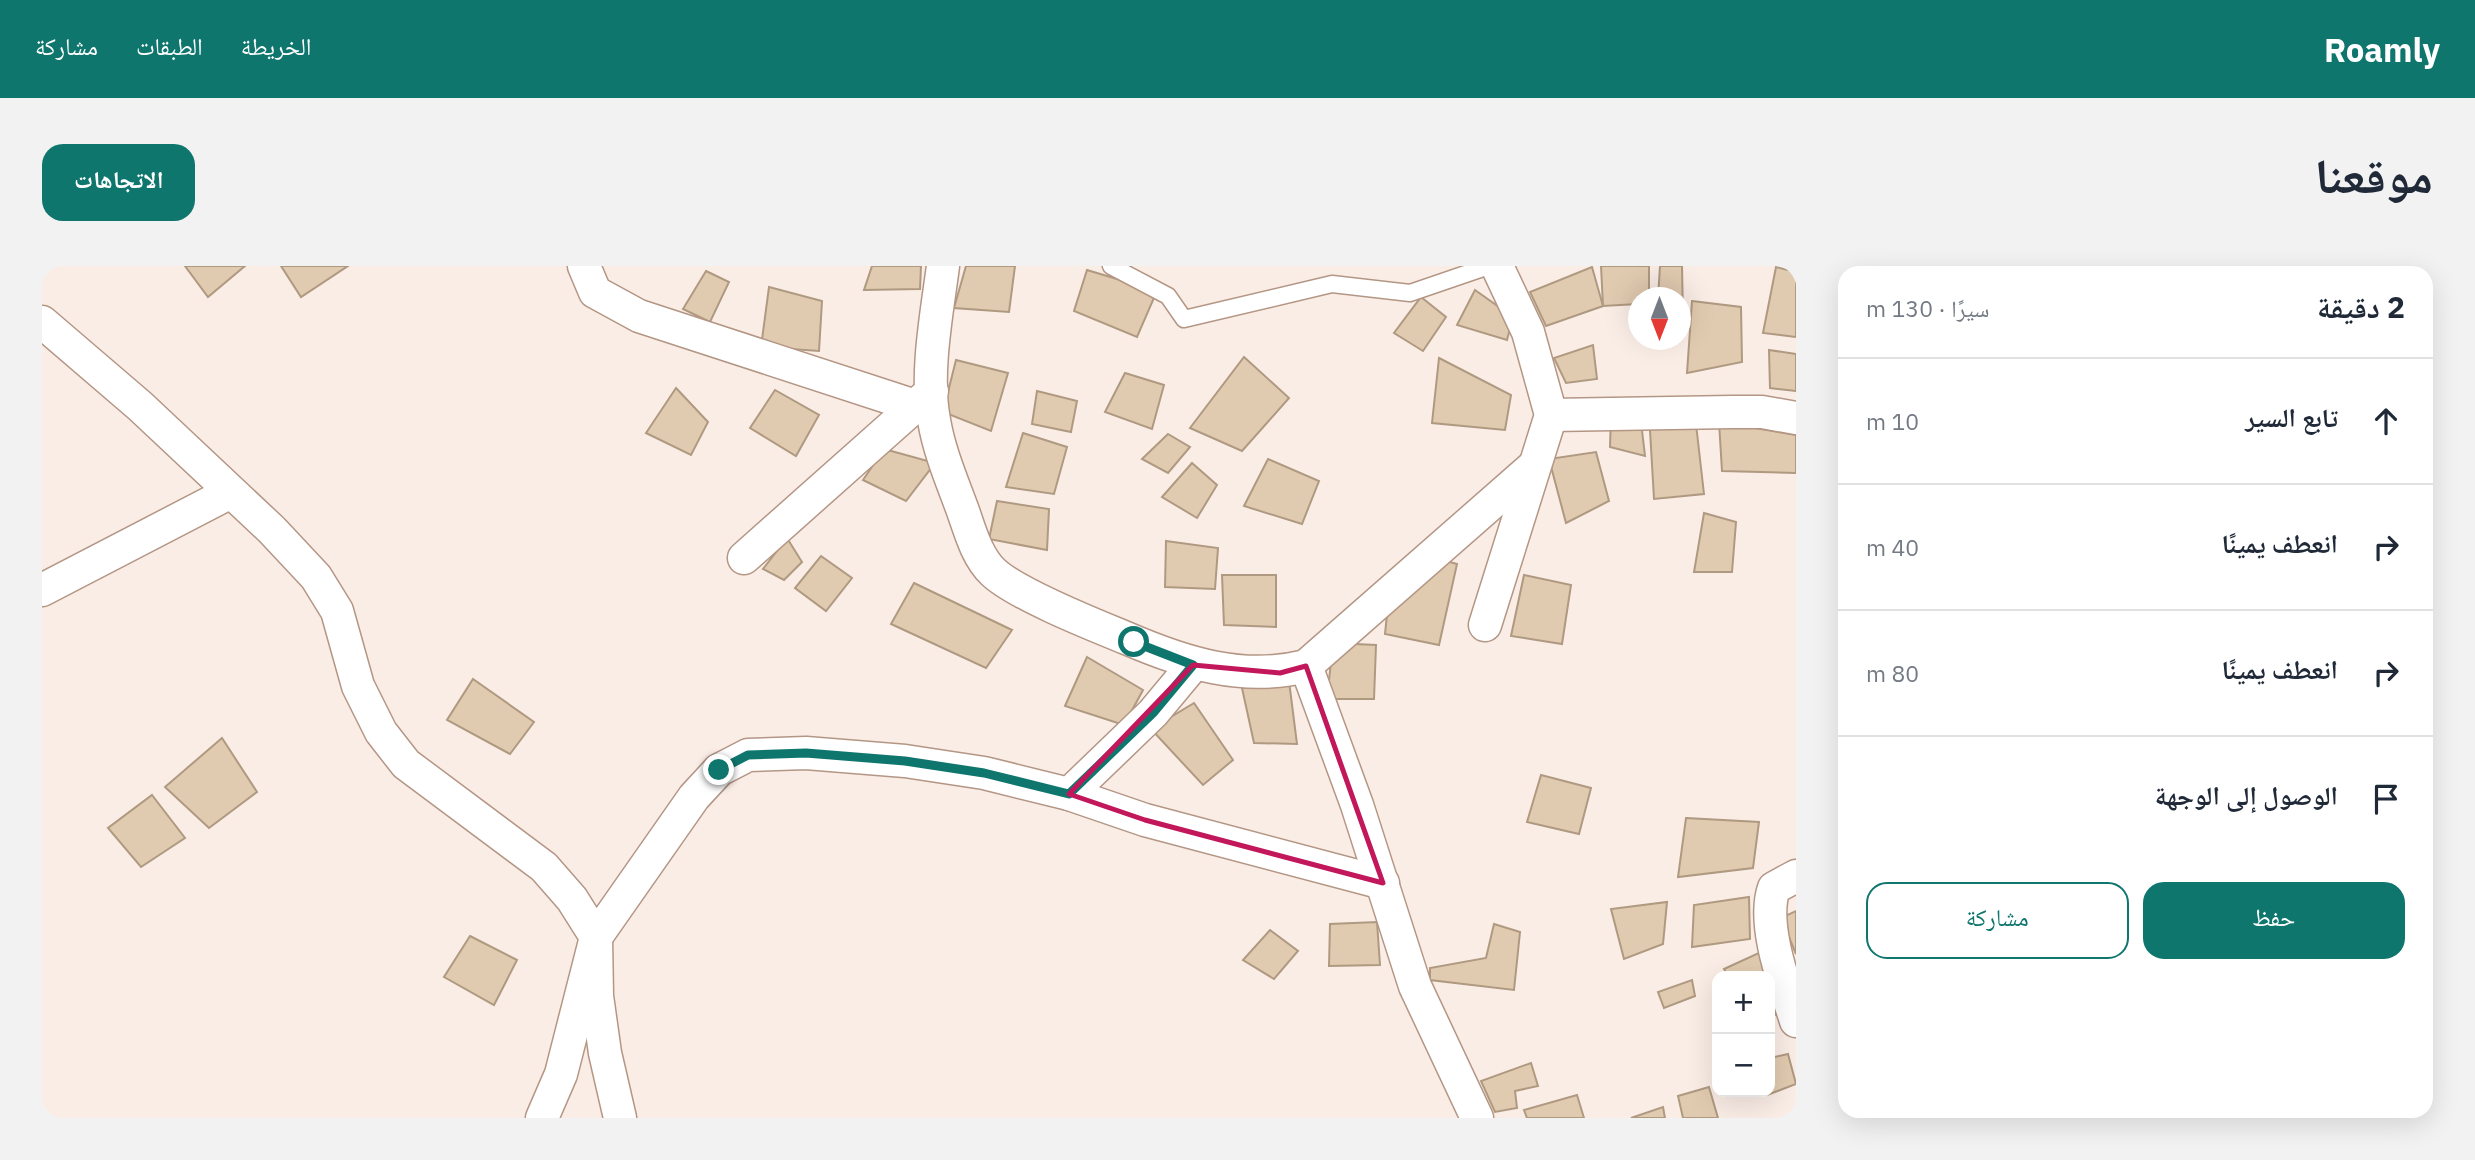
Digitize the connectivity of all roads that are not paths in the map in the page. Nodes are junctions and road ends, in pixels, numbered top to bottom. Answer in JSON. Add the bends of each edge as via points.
{"nodes":[{"id":1,"x":584,"y":266,"type":"edge"},
{"id":2,"x":943,"y":266,"type":"edge"},
{"id":3,"x":1111,"y":266,"type":"edge"},
{"id":4,"x":1489,"y":266,"type":"edge"},
{"id":5,"x":1497,"y":266,"type":"edge"},
{"id":6,"x":42,"y":323,"type":"edge"},
{"id":7,"x":923,"y":398,"type":"junction"},
{"id":8,"x":1551,"y":415,"type":"junction"},
{"id":9,"x":1796,"y":418,"type":"edge"},
{"id":10,"x":1534,"y":466,"type":"junction"},
{"id":11,"x":229,"y":493,"type":"junction"},
{"id":12,"x":744,"y":558,"type":"dead end"},
{"id":13,"x":42,"y":590,"type":"edge"},
{"id":14,"x":1485,"y":625,"type":"dead end"},
{"id":15,"x":1193,"y":665,"type":"junction"},
{"id":16,"x":1306,"y":666,"type":"junction"},
{"id":17,"x":1069,"y":794,"type":"junction"},
{"id":18,"x":1796,"y":876,"type":"edge"},
{"id":19,"x":1383,"y":883,"type":"junction"},
{"id":20,"x":596,"y":937,"type":"junction"},
{"id":21,"x":1796,"y":1021,"type":"edge"},
{"id":22,"x":542,"y":1118,"type":"edge"},
{"id":23,"x":620,"y":1118,"type":"edge"},
{"id":24,"x":1477,"y":1118,"type":"edge"}],
"edges":[{"from":1,"to":7,"type":"street","via":[[595,292],[639,316]]},
{"from":2,"to":7,"type":"street"},
{"from":3,"to":4,"type":"lane","via":[[1168,296],[1184,319],[1332,284],[1410,293]]},
{"from":5,"to":8,"type":"street","via":[[1528,332]]},
{"from":6,"to":11,"type":"street","via":[[139,406]]},
{"from":7,"to":12,"type":"street"},
{"from":7,"to":15,"type":"street","via":[[970,533],[993,573],[1089,623]]},
{"from":8,"to":9,"type":"street","via":[[1752,412]]},
{"from":8,"to":10,"type":"street"},
{"from":10,"to":14,"type":"street"},
{"from":10,"to":16,"type":"street"},
{"from":11,"to":13,"type":"street"},
{"from":11,"to":20,"type":"street","via":[[316,577],[337,611],[358,686],[381,732],[406,764],[544,867]]},
{"from":15,"to":16,"type":"street","via":[[1280,673]]},
{"from":15,"to":17,"type":"street","via":[[1153,713]]},
{"from":16,"to":19,"type":"street"},
{"from":17,"to":19,"type":"street","via":[[1145,820]]},
{"from":17,"to":20,"type":"street","via":[[984,773],[905,761],[806,753],[748,755],[719,770],[694,797]]},
{"from":18,"to":21,"type":"street","via":[[1774,888],[1771,916]]},
{"from":19,"to":24,"type":"street","via":[[1415,986]]},
{"from":20,"to":22,"type":"street","via":[[561,1074]]},
{"from":20,"to":23,"type":"street","via":[[597,996]]}]}
